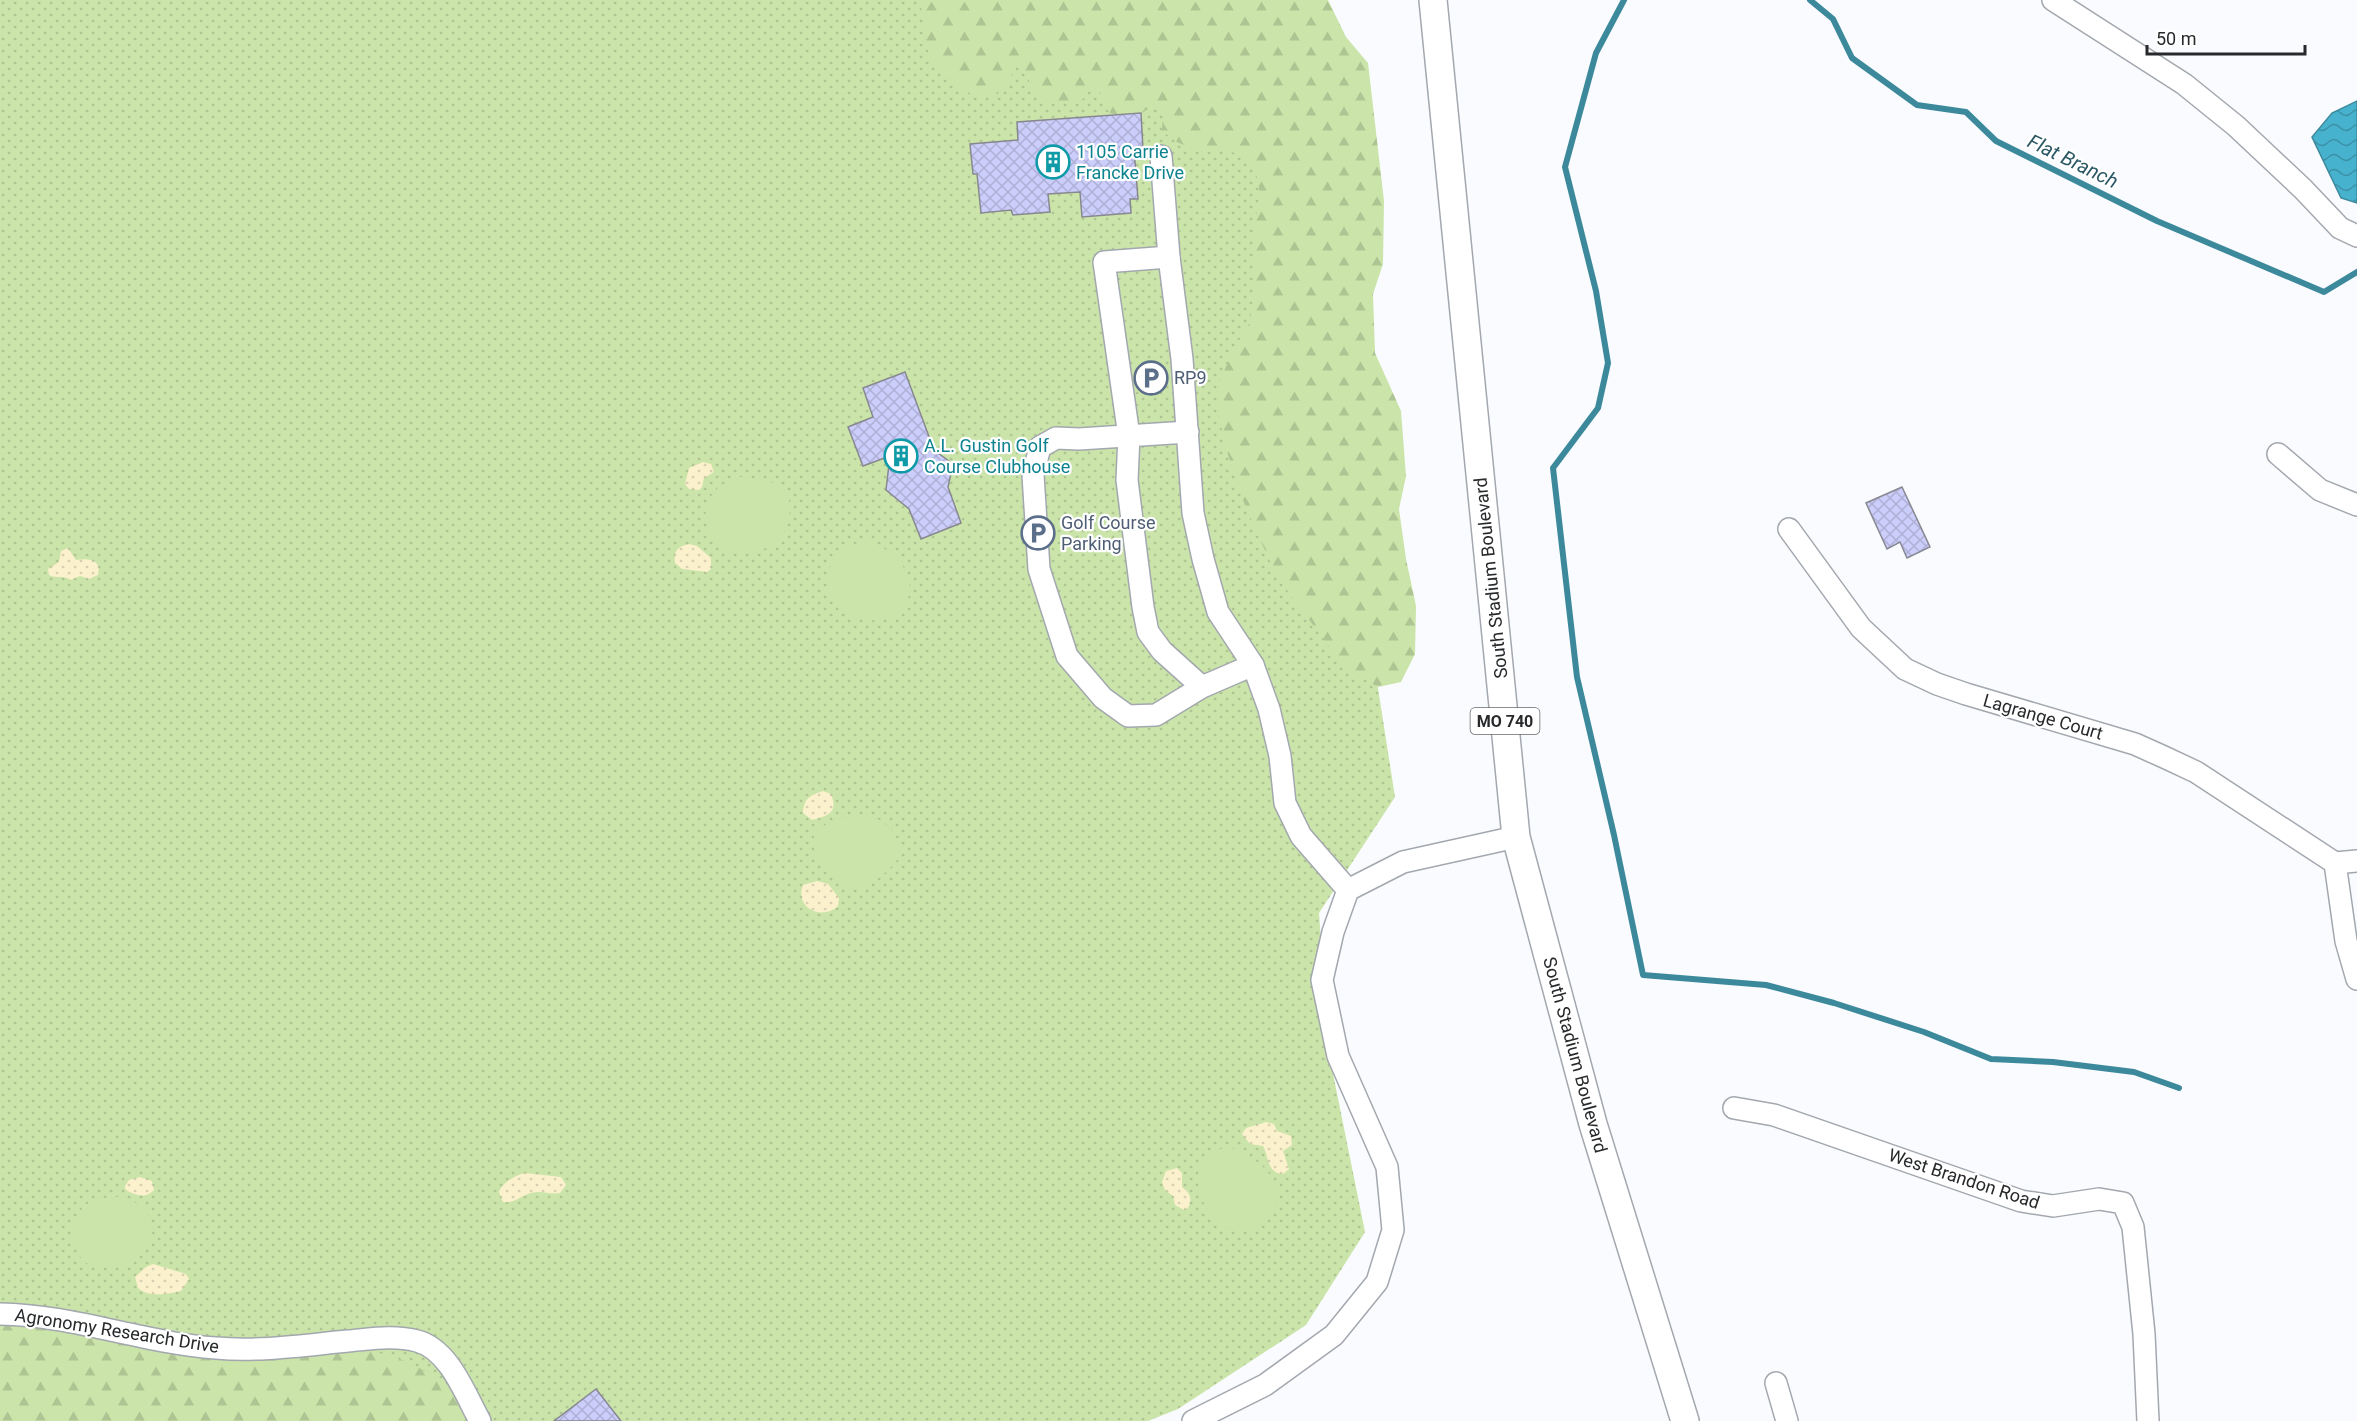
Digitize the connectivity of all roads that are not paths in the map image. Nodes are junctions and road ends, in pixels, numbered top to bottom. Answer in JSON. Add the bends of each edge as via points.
{"nodes":[{"id":1,"x":1432,"y":0,"type":"edge"},
{"id":2,"x":2053,"y":0,"type":"edge"},
{"id":3,"x":1161,"y":156,"type":"dead end"},
{"id":4,"x":2357,"y":236,"type":"edge"},
{"id":5,"x":1169,"y":257,"type":"junction"},
{"id":6,"x":1188,"y":432,"type":"junction"},
{"id":7,"x":1129,"y":436,"type":"junction"},
{"id":8,"x":2278,"y":454,"type":"dead end"},
{"id":9,"x":2357,"y":506,"type":"edge"},
{"id":10,"x":1789,"y":529,"type":"dead end"},
{"id":11,"x":1253,"y":665,"type":"junction"},
{"id":12,"x":1202,"y":687,"type":"junction"},
{"id":13,"x":1516,"y":837,"type":"junction"},
{"id":14,"x":2357,"y":861,"type":"edge"},
{"id":15,"x":2335,"y":863,"type":"junction"},
{"id":16,"x":1348,"y":890,"type":"junction"},
{"id":17,"x":2357,"y":978,"type":"edge"},
{"id":18,"x":1734,"y":1108,"type":"dead end"},
{"id":19,"x":0,"y":1314,"type":"edge"},
{"id":20,"x":1776,"y":1383,"type":"dead end"},
{"id":21,"x":480,"y":1421,"type":"edge"},
{"id":22,"x":1193,"y":1421,"type":"edge"},
{"id":23,"x":1685,"y":1421,"type":"edge"},
{"id":24,"x":1787,"y":1421,"type":"edge"},
{"id":25,"x":2148,"y":1421,"type":"edge"}],
"edges":[{"from":1,"to":13,"type":"main road","name":"South Stadium Boulevard","number":"MO 740"},
{"from":2,"to":4,"type":"street","via":[[2184,84],[2236,126],[2340,228]]},
{"from":3,"to":5,"type":"street"},
{"from":5,"to":6,"type":"street"},
{"from":5,"to":7,"type":"street","via":[[1104,262]]},
{"from":6,"to":7,"type":"street"},
{"from":6,"to":11,"type":"street","via":[[1193,513],[1203,559],[1218,612]]},
{"from":7,"to":12,"type":"street","via":[[1127,480],[1148,632],[1162,651]]},
{"from":7,"to":12,"type":"street","via":[[1056,438],[1040,447],[1034,475],[1039,569],[1067,656],[1103,698],[1128,716],[1156,715]]},
{"from":8,"to":9,"type":"street","via":[[2320,490]]},
{"from":10,"to":15,"type":"street","name":"Lagrange Court","via":[[1861,628],[1905,669],[1966,694],[2136,744],[2196,772]]},
{"from":11,"to":12,"type":"street"},
{"from":11,"to":16,"type":"street","via":[[1280,756],[1285,802],[1300,836]]},
{"from":13,"to":16,"type":"street","via":[[1403,862]]},
{"from":13,"to":23,"type":"main road","name":"South Stadium Boulevard","number":"MO 740","via":[[1593,1124]]},
{"from":14,"to":15,"type":"street"},
{"from":15,"to":17,"type":"street","via":[[2346,941]]},
{"from":16,"to":22,"type":"street","via":[[1322,980],[1338,1056],[1387,1167],[1393,1230],[1377,1282],[1334,1335],[1265,1385]]},
{"from":18,"to":25,"type":"street","name":"West Brandon Road","via":[[1774,1115],[2021,1201],[2053,1206],[2099,1199],[2123,1203],[2133,1227]]},
{"from":19,"to":21,"type":"street","name":"Agronomy Research Drive","via":[[32,1314],[216,1348],[390,1337],[418,1341],[439,1354]]},
{"from":20,"to":24,"type":"street"}]}
